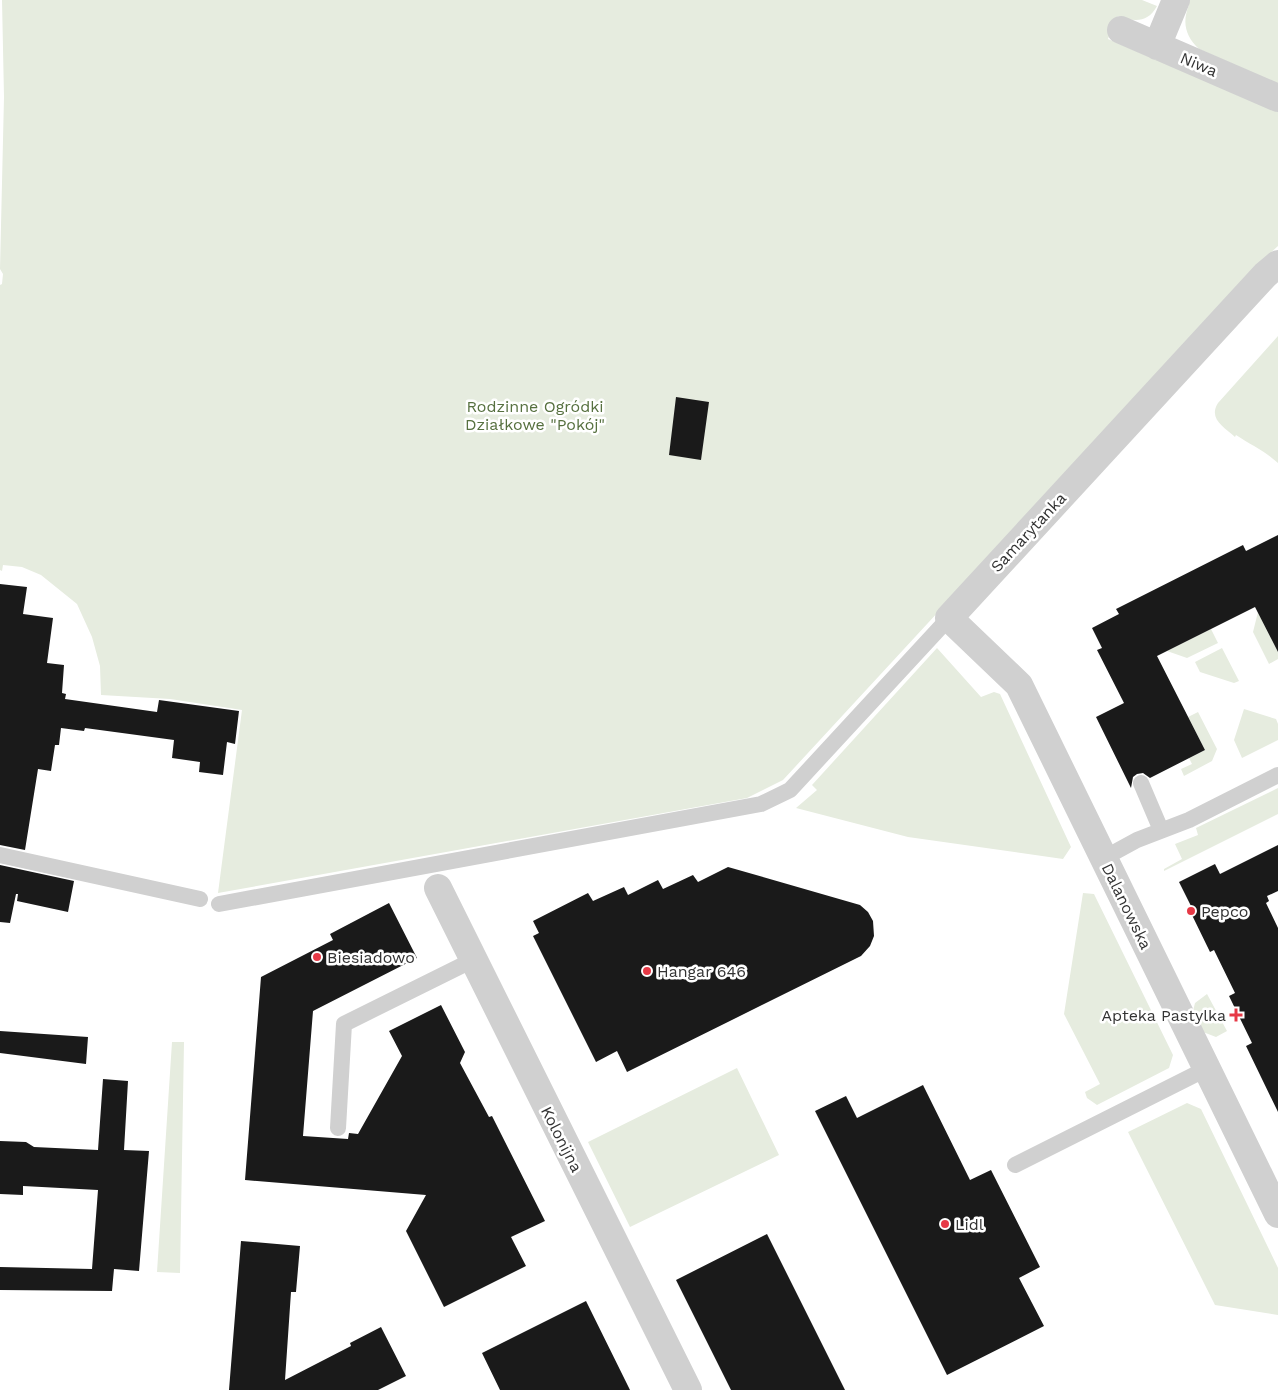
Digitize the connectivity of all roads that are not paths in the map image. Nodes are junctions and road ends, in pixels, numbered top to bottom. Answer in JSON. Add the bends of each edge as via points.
{"nodes":[{"id":1,"x":1176,"y":0,"type":"edge"},
{"id":2,"x":1120,"y":30,"type":"dead end"},
{"id":3,"x":1157,"y":46,"type":"junction"},
{"id":4,"x":1278,"y":98,"type":"edge"},
{"id":5,"x":1278,"y":264,"type":"edge"},
{"id":6,"x":949,"y":618,"type":"junction"},
{"id":7,"x":1278,"y":775,"type":"edge"},
{"id":8,"x":1141,"y":783,"type":"dead end"},
{"id":9,"x":1161,"y":830,"type":"junction"},
{"id":10,"x":0,"y":855,"type":"edge"},
{"id":11,"x":1104,"y":858,"type":"junction"},
{"id":12,"x":438,"y":888,"type":"dead end"},
{"id":13,"x":200,"y":899,"type":"dead end"},
{"id":14,"x":219,"y":904,"type":"dead end"},
{"id":15,"x":473,"y":960,"type":"junction"},
{"id":16,"x":1206,"y":1069,"type":"junction"},
{"id":17,"x":338,"y":1128,"type":"dead end"},
{"id":18,"x":1015,"y":1165,"type":"dead end"},
{"id":19,"x":1278,"y":1214,"type":"edge"},
{"id":20,"x":688,"y":1390,"type":"edge"}],
"edges":[{"from":1,"to":3,"type":"street"},
{"from":2,"to":3,"type":"street","name":"Niwa"},
{"from":3,"to":4,"type":"street","name":"Niwa"},
{"from":5,"to":6,"type":"street","name":"Samarytanka"},
{"from":6,"to":11,"type":"street","name":"Dalanowska","via":[[1020,685]]},
{"from":6,"to":14,"type":"lane","name":"Samarytanka","via":[[790,790],[777,798],[761,804]]},
{"from":7,"to":9,"type":"lane","via":[[1189,820]]},
{"from":8,"to":9,"type":"lane"},
{"from":9,"to":11,"type":"lane"},
{"from":10,"to":13,"type":"lane"},
{"from":11,"to":16,"type":"street","name":"Dalanowska"},
{"from":12,"to":15,"type":"street","name":"Kolonijna"},
{"from":15,"to":17,"type":"lane","via":[[344,1024]]},
{"from":15,"to":20,"type":"street","name":"Kolonijna"},
{"from":16,"to":18,"type":"lane"},
{"from":16,"to":19,"type":"street","name":"Dalanowska"}]}
